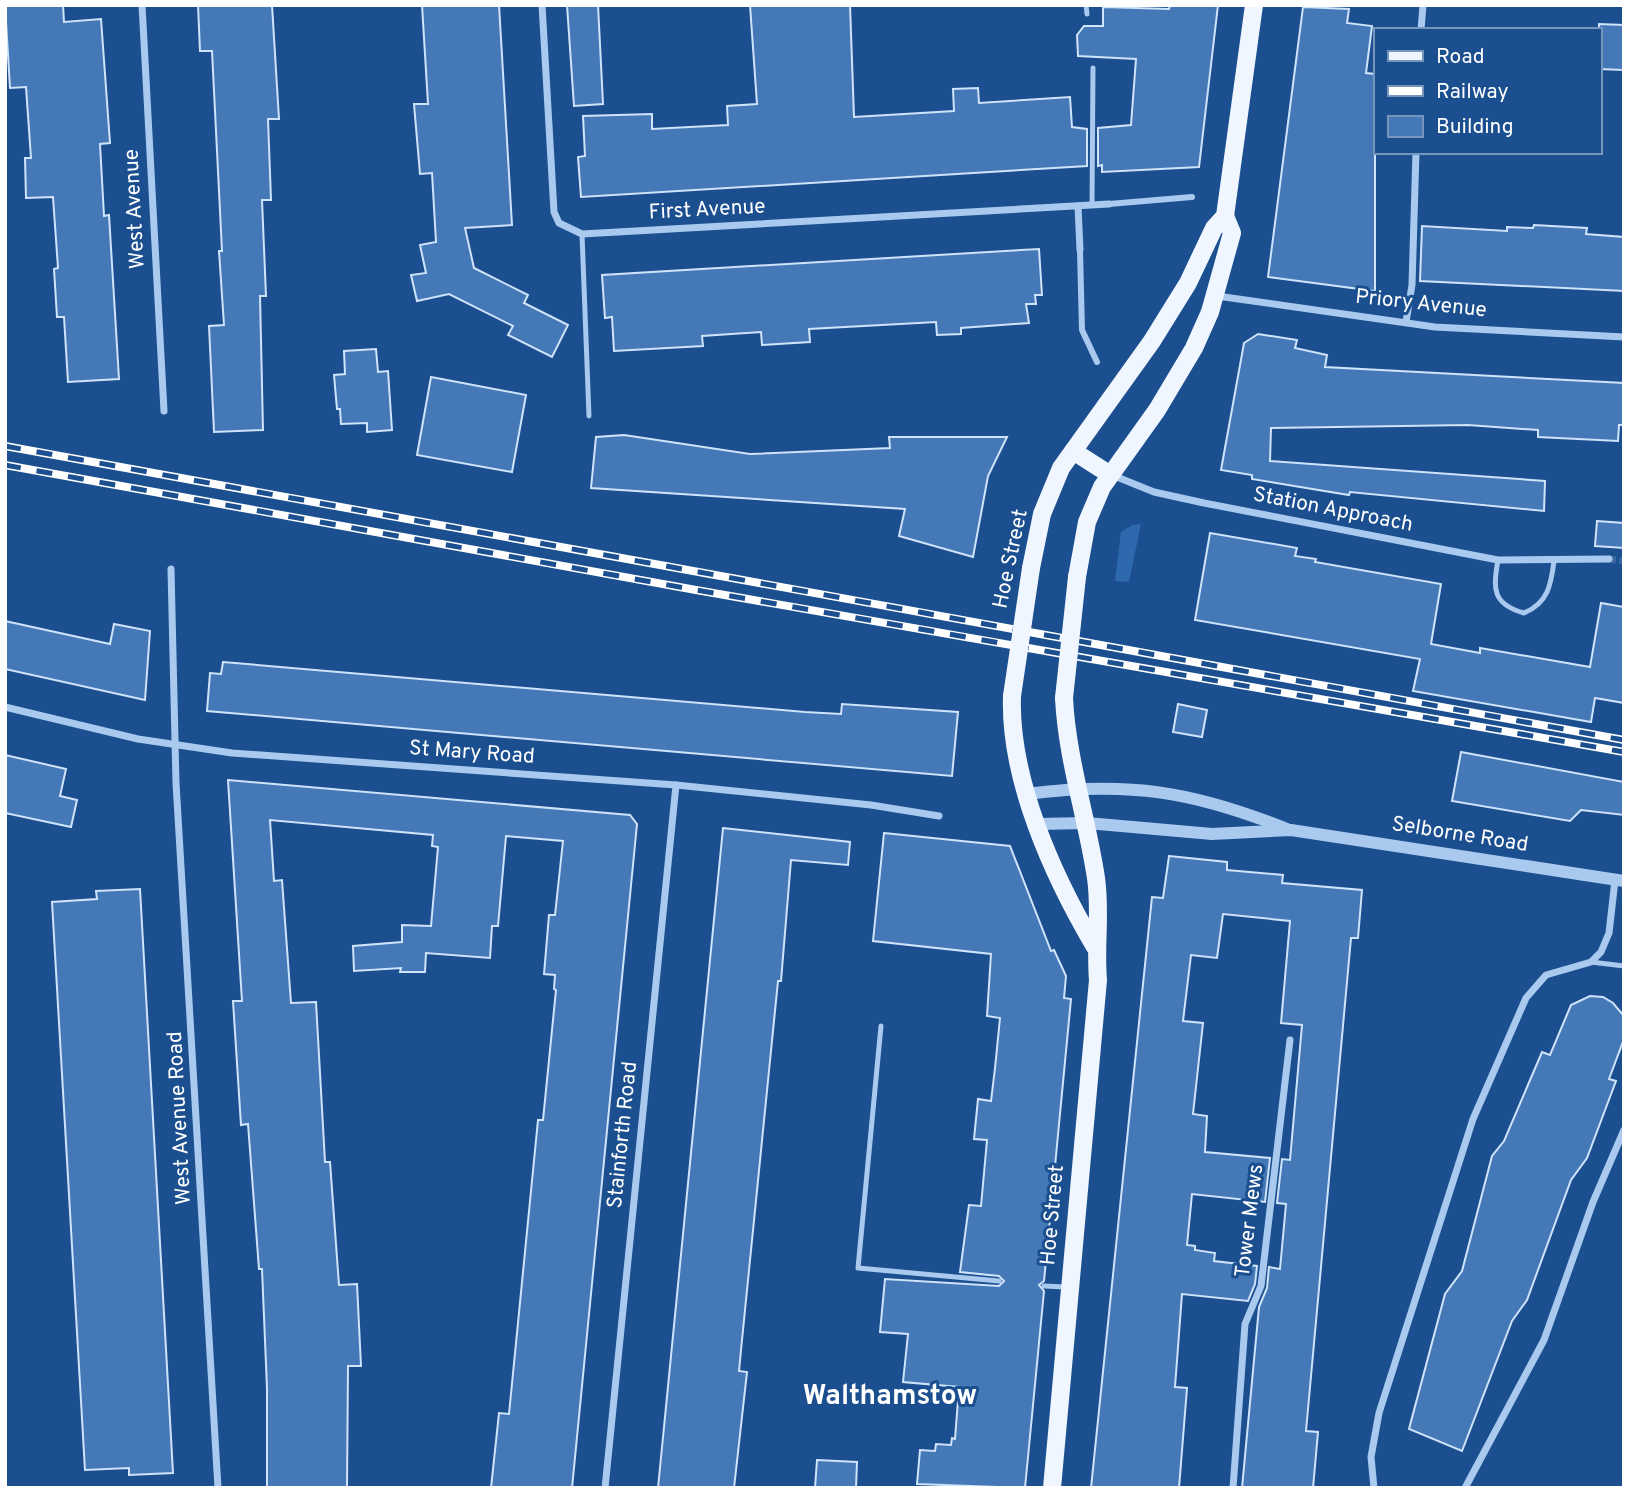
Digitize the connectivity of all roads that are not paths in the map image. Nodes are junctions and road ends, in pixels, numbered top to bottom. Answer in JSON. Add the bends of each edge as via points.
{"nodes":[{"id":1,"x":142,"y":5,"type":"edge"},
{"id":2,"x":542,"y":5,"type":"edge"},
{"id":3,"x":1086,"y":5,"type":"edge"},
{"id":4,"x":1254,"y":5,"type":"edge"},
{"id":5,"x":1423,"y":5,"type":"edge"},
{"id":6,"x":1087,"y":14,"type":"dead end"},
{"id":7,"x":1422,"y":28,"type":"edge"},
{"id":8,"x":1093,"y":68,"type":"dead end"},
{"id":9,"x":1416,"y":154,"type":"edge"},
{"id":10,"x":1192,"y":198,"type":"dead end"},
{"id":11,"x":1109,"y":204,"type":"joint"},
{"id":12,"x":1092,"y":205,"type":"junction"},
{"id":13,"x":1078,"y":206,"type":"junction"},
{"id":14,"x":1225,"y":216,"type":"junction"},
{"id":15,"x":582,"y":234,"type":"junction"},
{"id":16,"x":1080,"y":250,"type":"joint"},
{"id":17,"x":1181,"y":296,"type":"junction"},
{"id":18,"x":1216,"y":296,"type":"junction"},
{"id":19,"x":1406,"y":323,"type":"junction"},
{"id":20,"x":1624,"y":337,"type":"edge"},
{"id":21,"x":1097,"y":362,"type":"dead end"},
{"id":22,"x":164,"y":411,"type":"dead end"},
{"id":23,"x":589,"y":416,"type":"dead end"},
{"id":24,"x":1073,"y":451,"type":"junction"},
{"id":25,"x":1109,"y":474,"type":"junction"},
{"id":26,"x":1609,"y":559,"type":"tunnel mouth"},
{"id":27,"x":1498,"y":560,"type":"junction"},
{"id":28,"x":1554,"y":561,"type":"junction"},
{"id":29,"x":171,"y":569,"type":"dead end"},
{"id":30,"x":5,"y":707,"type":"edge"},
{"id":31,"x":176,"y":745,"type":"junction"},
{"id":32,"x":676,"y":785,"type":"junction"},
{"id":33,"x":1078,"y":787,"type":"junction"},
{"id":34,"x":1026,"y":794,"type":"junction"},
{"id":35,"x":939,"y":816,"type":"dead end"},
{"id":36,"x":1087,"y":823,"type":"junction"},
{"id":37,"x":1038,"y":824,"type":"junction"},
{"id":38,"x":1291,"y":830,"type":"junction"},
{"id":39,"x":1619,"y":881,"type":"edge"},
{"id":40,"x":1095,"y":947,"type":"junction"},
{"id":41,"x":1591,"y":962,"type":"junction"},
{"id":42,"x":1624,"y":966,"type":"edge"},
{"id":43,"x":881,"y":1026,"type":"dead end"},
{"id":44,"x":1290,"y":1041,"type":"dead end"},
{"id":45,"x":1624,"y":1130,"type":"edge"},
{"id":46,"x":999,"y":1281,"type":"dead end"},
{"id":47,"x":1044,"y":1286,"type":"dead end"},
{"id":48,"x":1069,"y":1288,"type":"junction"},
{"id":49,"x":218,"y":1488,"type":"edge"},
{"id":50,"x":605,"y":1488,"type":"edge"},
{"id":51,"x":1052,"y":1488,"type":"edge"},
{"id":52,"x":1233,"y":1488,"type":"edge"},
{"id":53,"x":1374,"y":1488,"type":"edge"},
{"id":54,"x":1465,"y":1488,"type":"edge"}],
"edges":[{"from":1,"to":22,"type":"street","name":"West Avenue"},
{"from":2,"to":15,"type":"street","via":[[554,212],[559,223]]},
{"from":3,"to":6,"type":"lane"},
{"from":4,"to":14,"type":"main road","name":"Hoe Street"},
{"from":5,"to":7,"type":"street"},
{"from":8,"to":12,"type":"lane"},
{"from":9,"to":19,"type":"street","via":[[1412,285]]},
{"from":10,"to":11,"type":"street"},
{"from":11,"to":12,"type":"street","name":"First Avenue"},
{"from":12,"to":13,"type":"street","name":"First Avenue"},
{"from":13,"to":15,"type":"street","name":"First Avenue"},
{"from":13,"to":16,"type":"street"},
{"from":14,"to":17,"type":"main road","name":"Hoe Street","via":[[1214,228]]},
{"from":14,"to":18,"type":"main road","name":"Hoe Street","via":[[1233,233]]},
{"from":15,"to":23,"type":"lane"},
{"from":16,"to":21,"type":"street","via":[[1082,330]]},
{"from":17,"to":18,"type":"main road"},
{"from":17,"to":24,"type":"main road","name":"Hoe Street"},
{"from":18,"to":19,"type":"street","name":"Priory Avenue"},
{"from":18,"to":25,"type":"main road","name":"Hoe Street","via":[[1194,348],[1165,397]]},
{"from":19,"to":20,"type":"street","name":"Priory Avenue"},
{"from":24,"to":25,"type":"main road"},
{"from":24,"to":34,"type":"main road","name":"Hoe Street","bridge":true,"via":[[1052,485],[1031,568],[1012,696],[1014,746]]},
{"from":25,"to":27,"type":"street","name":"Station Approach","via":[[1154,492]]},
{"from":25,"to":33,"type":"main road","name":"Hoe Street","bridge":true,"via":[[1087,522],[1064,698],[1065,728]]},
{"from":26,"to":28,"type":"street","name":"Station Approach"},
{"from":27,"to":28,"type":"street","name":"Station Approach"},
{"from":27,"to":28,"type":"lane","via":[[1494,582],[1498,598],[1508,608],[1524,613],[1544,600]]},
{"from":29,"to":31,"type":"street"},
{"from":30,"to":31,"type":"street","name":"St Mary Road"},
{"from":31,"to":32,"type":"street","name":"St Mary Road","via":[[232,754]]},
{"from":31,"to":49,"type":"street","name":"West Avenue Road"},
{"from":32,"to":35,"type":"street","name":"St Mary Road"},
{"from":32,"to":50,"type":"street","name":"Stainforth Road"},
{"from":33,"to":34,"type":"street","name":"Selborne Road"},
{"from":33,"to":36,"type":"main road","name":"Hoe Street"},
{"from":33,"to":38,"type":"street","name":"Selborne Road","via":[[1137,788],[1203,799]]},
{"from":34,"to":37,"type":"main road","name":"Hoe Street"},
{"from":36,"to":37,"type":"street","name":"Selborne Road"},
{"from":36,"to":38,"type":"street","name":"Selborne Road","via":[[1212,834]]},
{"from":36,"to":40,"type":"main road","name":"Hoe Street","via":[[1097,882]]},
{"from":37,"to":40,"type":"main road","name":"Hoe Street","via":[[1067,895]]},
{"from":38,"to":39,"type":"street","name":"Selborne Road"},
{"from":39,"to":41,"type":"street","via":[[1607,941]]},
{"from":40,"to":48,"type":"main road","name":"Hoe Street","via":[[1098,980]]},
{"from":41,"to":42,"type":"lane"},
{"from":41,"to":53,"type":"street","via":[[1546,975],[1526,998],[1473,1119],[1379,1413],[1371,1457]]},
{"from":43,"to":46,"type":"lane","via":[[858,1268]]},
{"from":44,"to":52,"type":"street","name":"Tower Mews","via":[[1261,1286],[1245,1324]]},
{"from":45,"to":54,"type":"street","via":[[1592,1202],[1544,1340]]},
{"from":47,"to":48,"type":"lane"},
{"from":48,"to":51,"type":"main road","name":"Hoe Street"}]}
